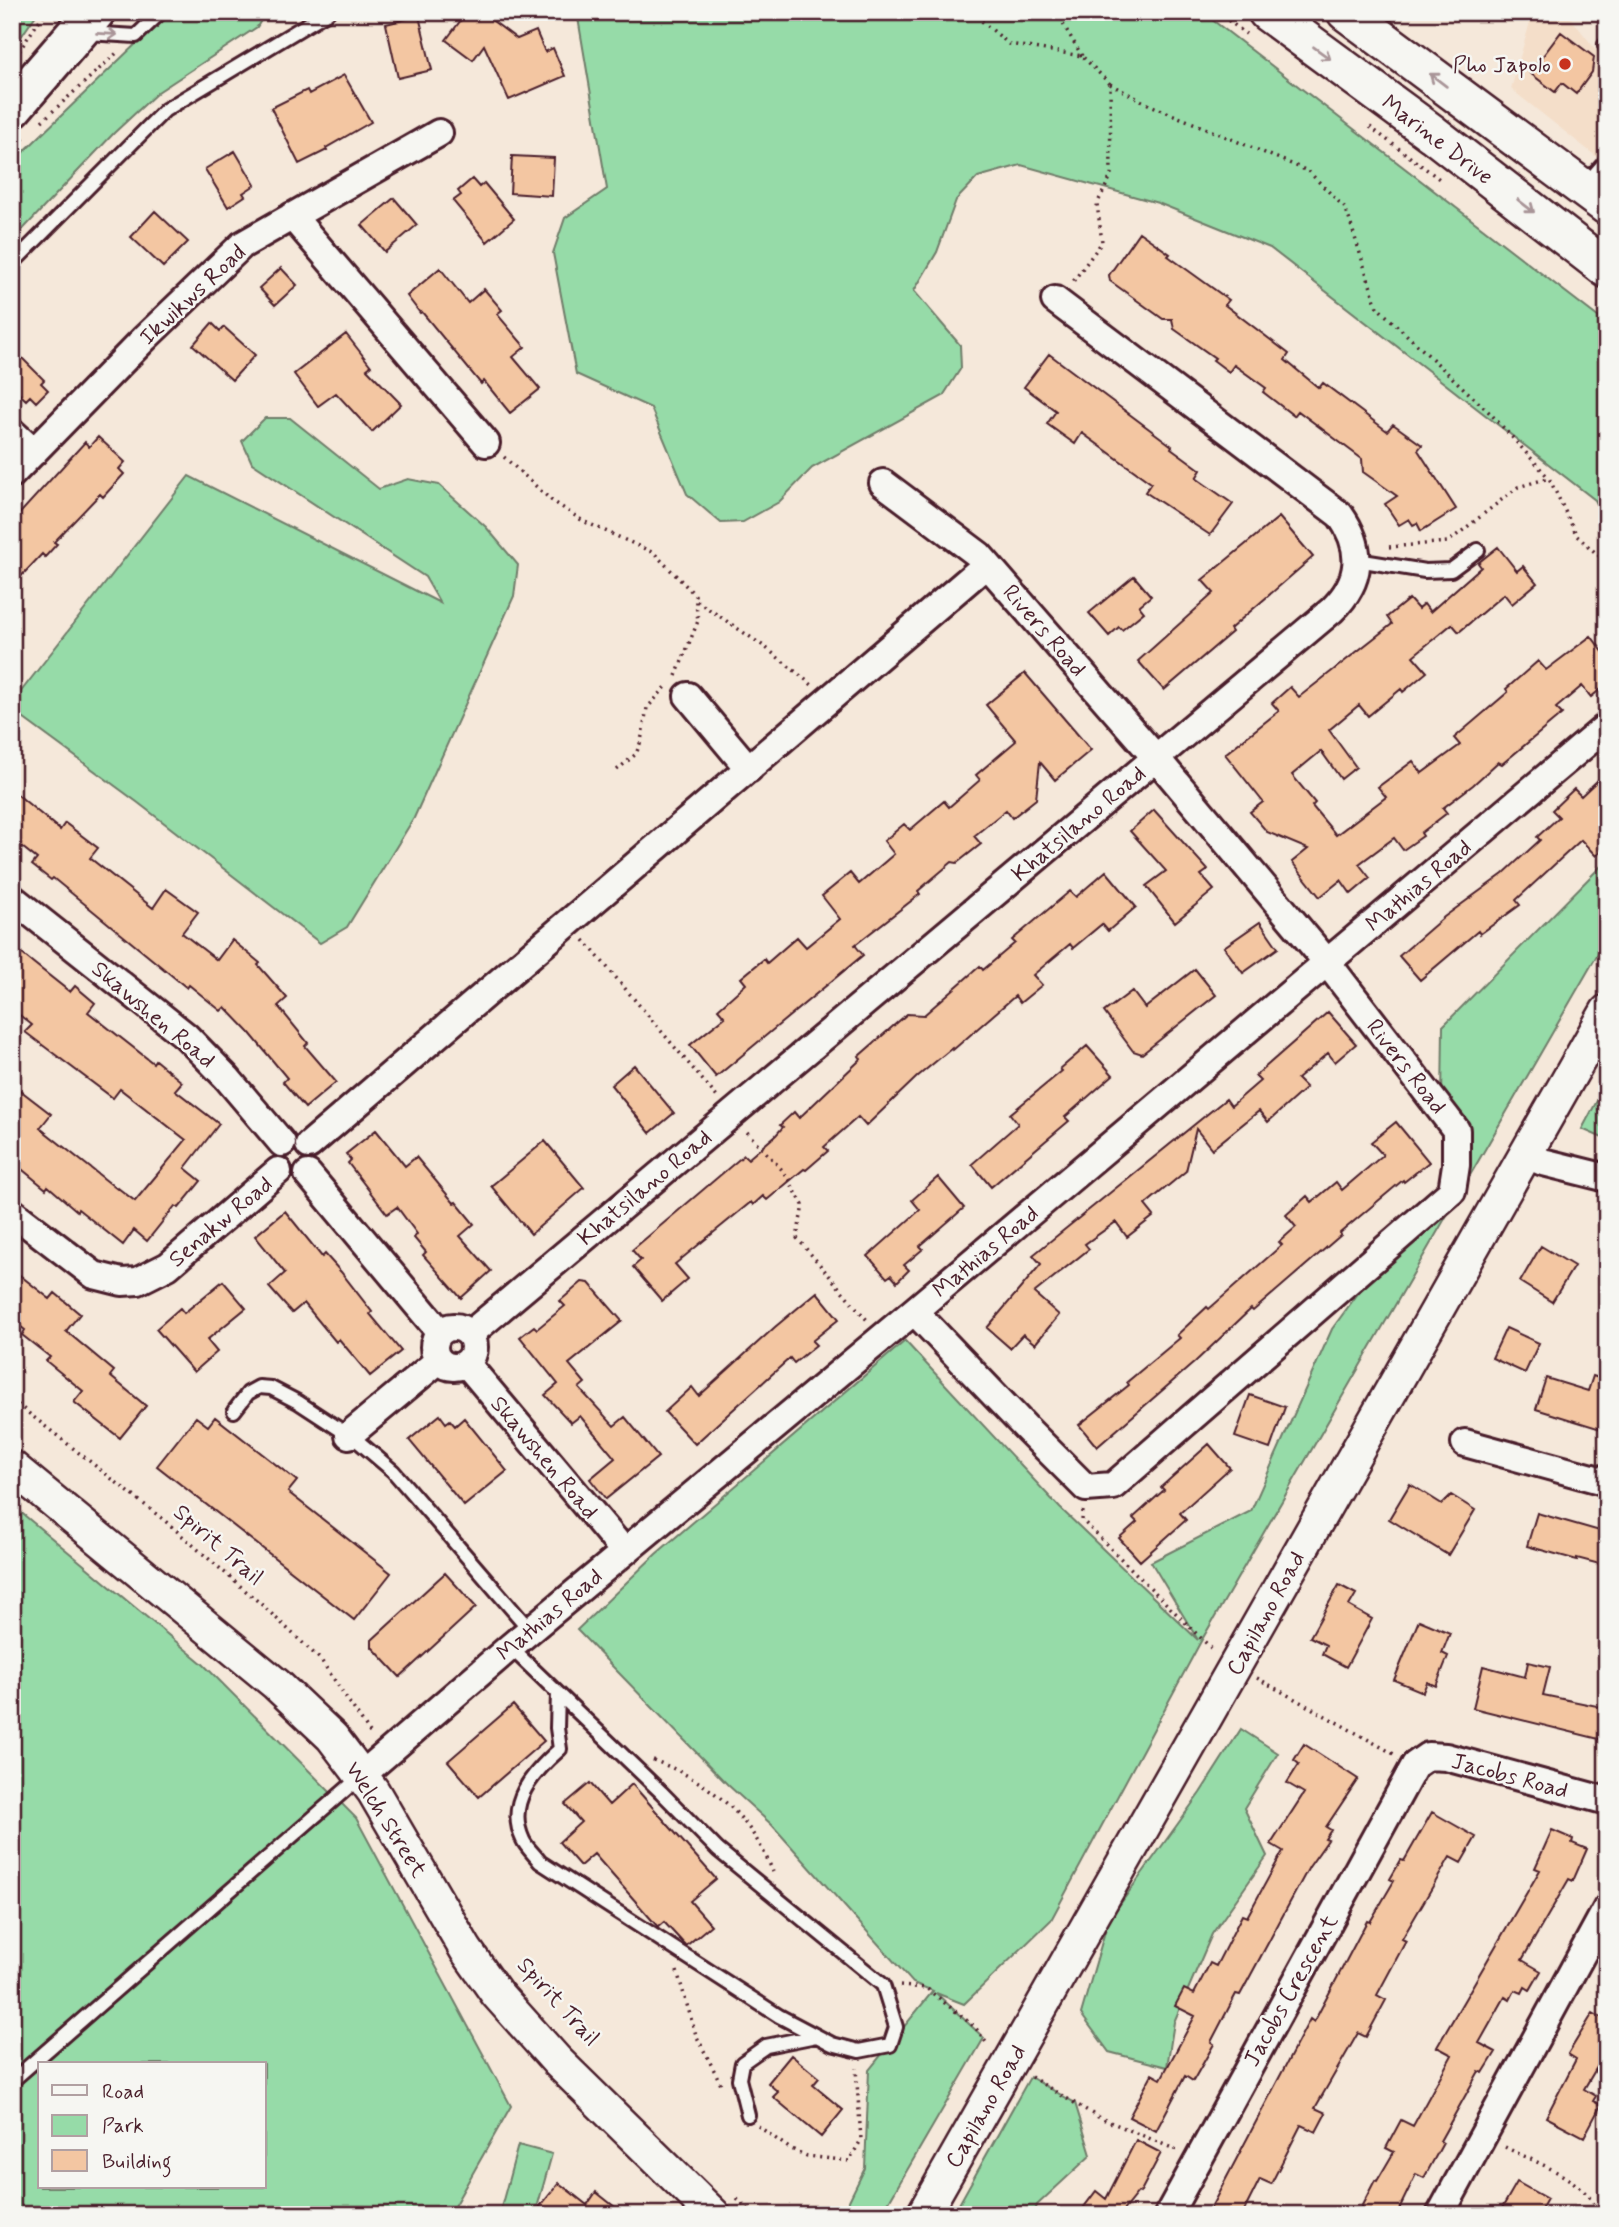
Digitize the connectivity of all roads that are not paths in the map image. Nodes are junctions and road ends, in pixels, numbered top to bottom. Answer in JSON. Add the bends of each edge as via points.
{"nodes":[{"id":1,"x":161,"y":12,"type":"edge"},
{"id":2,"x":328,"y":12,"type":"edge"},
{"id":3,"x":1346,"y":12,"type":"edge"},
{"id":4,"x":87,"y":22,"type":"edge"},
{"id":5,"x":1259,"y":25,"type":"edge"},
{"id":6,"x":1607,"y":43,"type":"edge"},
{"id":7,"x":1607,"y":50,"type":"edge"},
{"id":8,"x":12,"y":108,"type":"edge"},
{"id":9,"x":439,"y":133,"type":"dead end"},
{"id":10,"x":1607,"y":160,"type":"edge"},
{"id":11,"x":1595,"y":197,"type":"edge"},
{"id":12,"x":292,"y":216,"type":"junction"},
{"id":13,"x":12,"y":264,"type":"edge"},
{"id":14,"x":1607,"y":269,"type":"edge"},
{"id":15,"x":1055,"y":300,"type":"road end"},
{"id":16,"x":12,"y":432,"type":"edge"},
{"id":17,"x":486,"y":443,"type":"road end"},
{"id":18,"x":34,"y":452,"type":"junction"},
{"id":19,"x":12,"y":474,"type":"edge"},
{"id":20,"x":883,"y":483,"type":"dead end"},
{"id":21,"x":1478,"y":550,"type":"dead end"},
{"id":22,"x":1356,"y":555,"type":"junction"},
{"id":23,"x":987,"y":564,"type":"junction"},
{"id":24,"x":688,"y":696,"type":"dead end"},
{"id":25,"x":1607,"y":726,"type":"edge"},
{"id":26,"x":1156,"y":758,"type":"junction"},
{"id":27,"x":749,"y":769,"type":"junction"},
{"id":28,"x":12,"y":898,"type":"edge"},
{"id":29,"x":1326,"y":961,"type":"junction"},
{"id":30,"x":1607,"y":1011,"type":"edge"},
{"id":31,"x":315,"y":1140,"type":"junction"},
{"id":32,"x":282,"y":1143,"type":"junction"},
{"id":33,"x":1525,"y":1154,"type":"junction"},
{"id":34,"x":278,"y":1171,"type":"junction"},
{"id":35,"x":308,"y":1174,"type":"junction"},
{"id":36,"x":1607,"y":1178,"type":"edge"},
{"id":37,"x":12,"y":1212,"type":"edge"},
{"id":38,"x":914,"y":1311,"type":"junction"},
{"id":39,"x":440,"y":1332,"type":"junction"},
{"id":40,"x":470,"y":1334,"type":"junction"},
{"id":41,"x":439,"y":1360,"type":"junction"},
{"id":42,"x":466,"y":1363,"type":"junction"},
{"id":43,"x":234,"y":1411,"type":"dead end"},
{"id":44,"x":349,"y":1435,"type":"junction"},
{"id":45,"x":1465,"y":1443,"type":"dead end"},
{"id":46,"x":12,"y":1467,"type":"edge"},
{"id":47,"x":1607,"y":1482,"type":"edge"},
{"id":48,"x":624,"y":1551,"type":"junction"},
{"id":49,"x":530,"y":1630,"type":"junction"},
{"id":50,"x":510,"y":1647,"type":"junction"},
{"id":51,"x":558,"y":1693,"type":"junction"},
{"id":52,"x":1415,"y":1765,"type":"joint"},
{"id":53,"x":362,"y":1775,"type":"junction"},
{"id":54,"x":1607,"y":1801,"type":"edge"},
{"id":55,"x":1607,"y":1908,"type":"edge"},
{"id":56,"x":816,"y":2036,"type":"junction"},
{"id":57,"x":12,"y":2081,"type":"edge"},
{"id":58,"x":748,"y":2115,"type":"road end"},
{"id":59,"x":724,"y":2206,"type":"edge"},
{"id":60,"x":923,"y":2215,"type":"edge"},
{"id":61,"x":1168,"y":2215,"type":"edge"},
{"id":62,"x":1440,"y":2215,"type":"edge"}],
"edges":[{"from":4,"to":1,"type":"lane","one_way":true,"via":[[136,36]]},
{"from":2,"to":13,"type":"lane","via":[[165,110]]},
{"from":11,"to":3,"type":"main road","name":"Marine Drive","one_way":true},
{"from":4,"to":8,"type":"highway"},
{"from":5,"to":14,"type":"main road","name":"Marine Drive","one_way":true,"via":[[1433,134]]},
{"from":6,"to":7,"type":"lane"},
{"from":9,"to":12,"type":"street","name":"Ikwikws Road"},
{"from":10,"to":11,"type":"lane"},
{"from":12,"to":17,"type":"street"},
{"from":12,"to":18,"type":"street","name":"Ikwikws Road","via":[[242,245]]},
{"from":15,"to":22,"type":"street","via":[[1330,506],[1348,525]]},
{"from":16,"to":18,"type":"street"},
{"from":18,"to":19,"type":"street","name":"Ikwikws Road"},
{"from":20,"to":23,"type":"street","name":"Rivers Road"},
{"from":21,"to":22,"type":"lane","via":[[1451,570],[1424,571]]},
{"from":22,"to":26,"type":"street","name":"Khatsilano Road","via":[[1355,574],[1343,599]]},
{"from":23,"to":26,"type":"street","name":"Rivers Road"},
{"from":23,"to":27,"type":"street"},
{"from":24,"to":27,"type":"street"},
{"from":25,"to":29,"type":"street","name":"Mathias Road"},
{"from":26,"to":29,"type":"street","name":"Rivers Road"},
{"from":26,"to":40,"type":"street","name":"Khatsilano Road"},
{"from":27,"to":31,"type":"street"},
{"from":28,"to":32,"type":"street","name":"Skawshen Road","via":[[186,1036]]},
{"from":29,"to":38,"type":"street","name":"Mathias Road"},
{"from":29,"to":38,"type":"street","name":"Rivers Road","via":[[1456,1130],[1452,1191],[1113,1486],[1086,1488]]},
{"from":30,"to":33,"type":"street","name":"Capilano Road"},
{"from":31,"to":32,"type":"street"},
{"from":31,"to":35,"type":"street","via":[[315,1160]]},
{"from":32,"to":34,"type":"street","via":[[274,1161]]},
{"from":33,"to":36,"type":"street"},
{"from":33,"to":60,"type":"street","name":"Capilano Road"},
{"from":34,"to":35,"type":"street","via":[[292,1179]]},
{"from":34,"to":37,"type":"street","name":"Senakw Road","via":[[168,1266],[138,1281],[94,1275]]},
{"from":35,"to":39,"type":"street"},
{"from":38,"to":48,"type":"street","name":"Mathias Road"},
{"from":39,"to":40,"type":"street","via":[[455,1326]]},
{"from":39,"to":41,"type":"street","via":[[434,1340]]},
{"from":40,"to":42,"type":"street","via":[[474,1349]]},
{"from":41,"to":42,"type":"street","via":[[452,1367]]},
{"from":41,"to":44,"type":"street"},
{"from":42,"to":48,"type":"street","name":"Skawshen Road"},
{"from":43,"to":44,"type":"lane","via":[[248,1394],[260,1387],[271,1388]]},
{"from":44,"to":49,"type":"lane","via":[[393,1471]]},
{"from":45,"to":47,"type":"street"},
{"from":46,"to":53,"type":"street","name":"Welch Street","via":[[298,1703]]},
{"from":48,"to":49,"type":"street","name":"Mathias Road"},
{"from":49,"to":50,"type":"street","name":"Mathias Road"},
{"from":50,"to":51,"type":"lane"},
{"from":50,"to":53,"type":"street","name":"Mathias Road"},
{"from":51,"to":56,"type":"lane","via":[[560,1749],[522,1791],[518,1816],[523,1840],[540,1862]]},
{"from":51,"to":56,"type":"lane","via":[[718,1850],[883,1985],[896,2027],[890,2045],[856,2050]]},
{"from":52,"to":54,"type":"street","name":"Jacobs Road","via":[[1428,1756],[1446,1757]]},
{"from":52,"to":61,"type":"street","name":"Jacobs Crescent"},
{"from":53,"to":57,"type":"lane"},
{"from":53,"to":59,"type":"street","name":"Welch Street","via":[[497,1994],[542,2045]]},
{"from":55,"to":62,"type":"street"},
{"from":56,"to":58,"type":"lane","via":[[766,2046],[742,2063],[739,2079]]}]}
